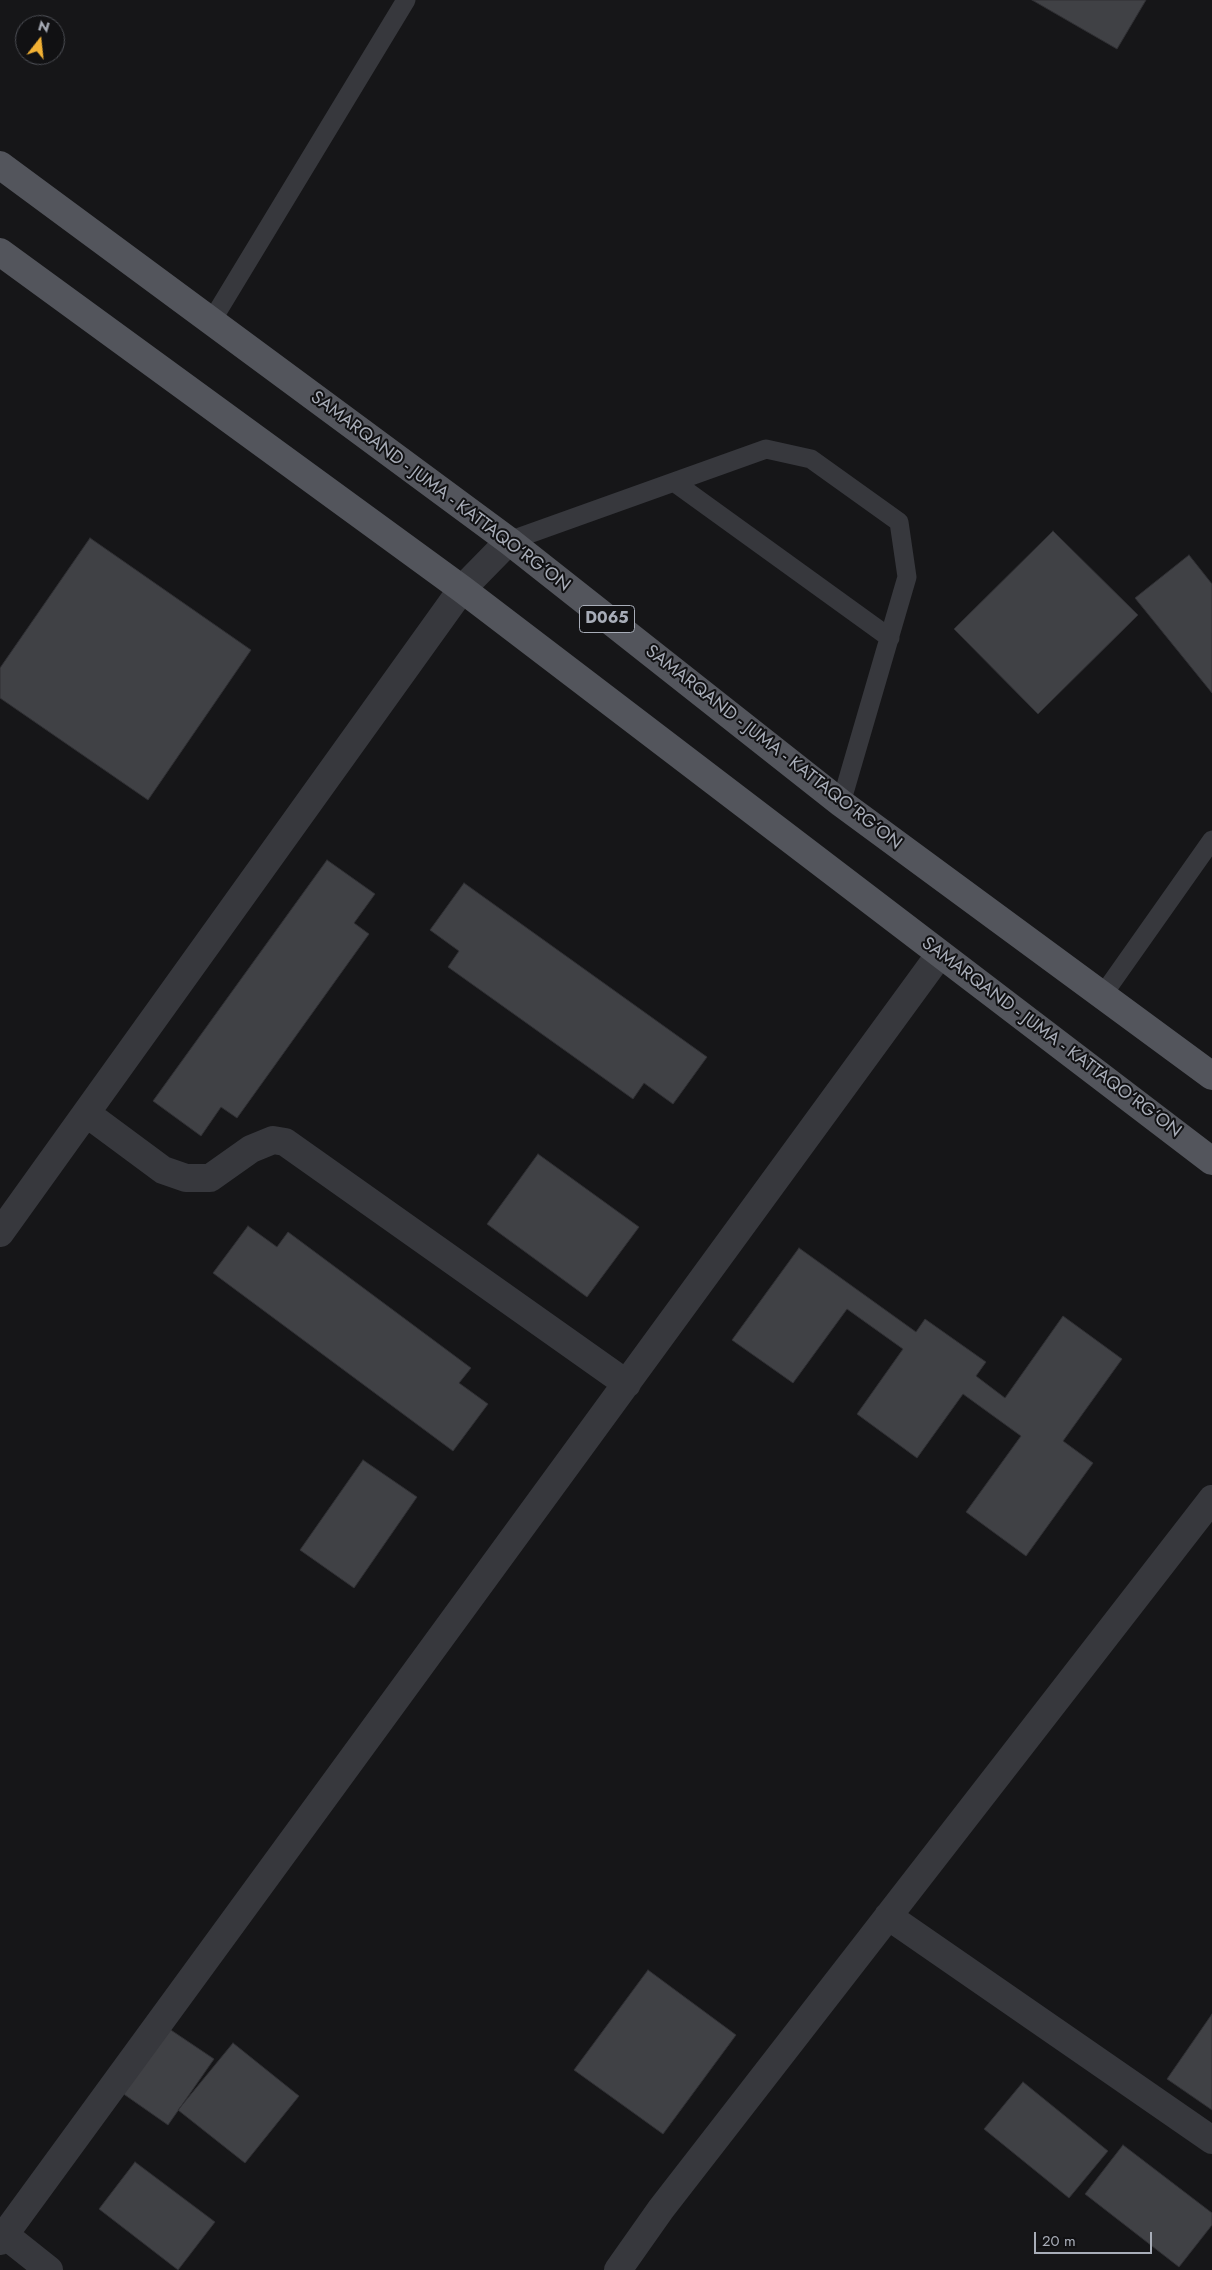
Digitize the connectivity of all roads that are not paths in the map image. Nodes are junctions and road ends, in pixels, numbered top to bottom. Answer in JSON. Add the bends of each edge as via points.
{"nodes":[{"id":1,"x":406,"y":0,"type":"edge"},
{"id":2,"x":0,"y":165,"type":"edge"},
{"id":3,"x":0,"y":252,"type":"edge"},
{"id":4,"x":211,"y":322,"type":"junction"},
{"id":5,"x":674,"y":482,"type":"junction"},
{"id":6,"x":509,"y":542,"type":"junction"},
{"id":7,"x":462,"y":589,"type":"junction"},
{"id":8,"x":890,"y":638,"type":"junction"},
{"id":9,"x":841,"y":803,"type":"junction"},
{"id":10,"x":1212,"y":840,"type":"edge"},
{"id":11,"x":940,"y":954,"type":"junction"},
{"id":12,"x":1102,"y":996,"type":"junction"},
{"id":13,"x":1212,"y":1076,"type":"edge"},
{"id":14,"x":86,"y":1113,"type":"junction"},
{"id":15,"x":1212,"y":1160,"type":"edge"},
{"id":16,"x":0,"y":1233,"type":"edge"},
{"id":17,"x":627,"y":1384,"type":"junction"},
{"id":18,"x":1212,"y":1499,"type":"edge"},
{"id":19,"x":888,"y":1916,"type":"junction"},
{"id":20,"x":1212,"y":2140,"type":"edge"},
{"id":21,"x":2,"y":2238,"type":"edge"},
{"id":22,"x":49,"y":2270,"type":"edge"},
{"id":23,"x":618,"y":2270,"type":"edge"}],
"edges":[{"from":1,"to":4,"type":"lane"},
{"from":2,"to":4,"type":"main road","name":"SAMARQAND - JUMA - KATTAQO‘RG‘ON","number":"D065"},
{"from":3,"to":7,"type":"main road","name":"SAMARQAND - JUMA - KATTAQO‘RG‘ON"},
{"from":4,"to":6,"type":"main road","name":"SAMARQAND - JUMA - KATTAQO‘RG‘ON","number":"D065"},
{"from":5,"to":6,"type":"lane"},
{"from":5,"to":8,"type":"lane"},
{"from":5,"to":8,"type":"lane","via":[[766,449],[811,459],[899,522],[907,576]]},
{"from":6,"to":7,"type":"street"},
{"from":6,"to":9,"type":"main road","name":"SAMARQAND - JUMA - KATTAQO‘RG‘ON","number":"D065"},
{"from":7,"to":11,"type":"main road","name":"SAMARQAND - JUMA - KATTAQO‘RG‘ON"},
{"from":7,"to":14,"type":"street"},
{"from":8,"to":9,"type":"lane"},
{"from":9,"to":12,"type":"main road","name":"SAMARQAND - JUMA - KATTAQO‘RG‘ON","number":"D065"},
{"from":10,"to":12,"type":"lane"},
{"from":11,"to":15,"type":"main road","name":"SAMARQAND - JUMA - KATTAQO‘RG‘ON"},
{"from":11,"to":17,"type":"street"},
{"from":12,"to":13,"type":"main road","name":"SAMARQAND - JUMA - KATTAQO‘RG‘ON","number":"D065"},
{"from":14,"to":16,"type":"street"},
{"from":14,"to":17,"type":"street","via":[[163,1170],[186,1178],[210,1178],[251,1149],[273,1140],[284,1142]]},
{"from":17,"to":21,"type":"street"},
{"from":18,"to":19,"type":"street"},
{"from":19,"to":20,"type":"street"},
{"from":19,"to":23,"type":"street","via":[[661,2209]]},
{"from":21,"to":22,"type":"street"}]}
